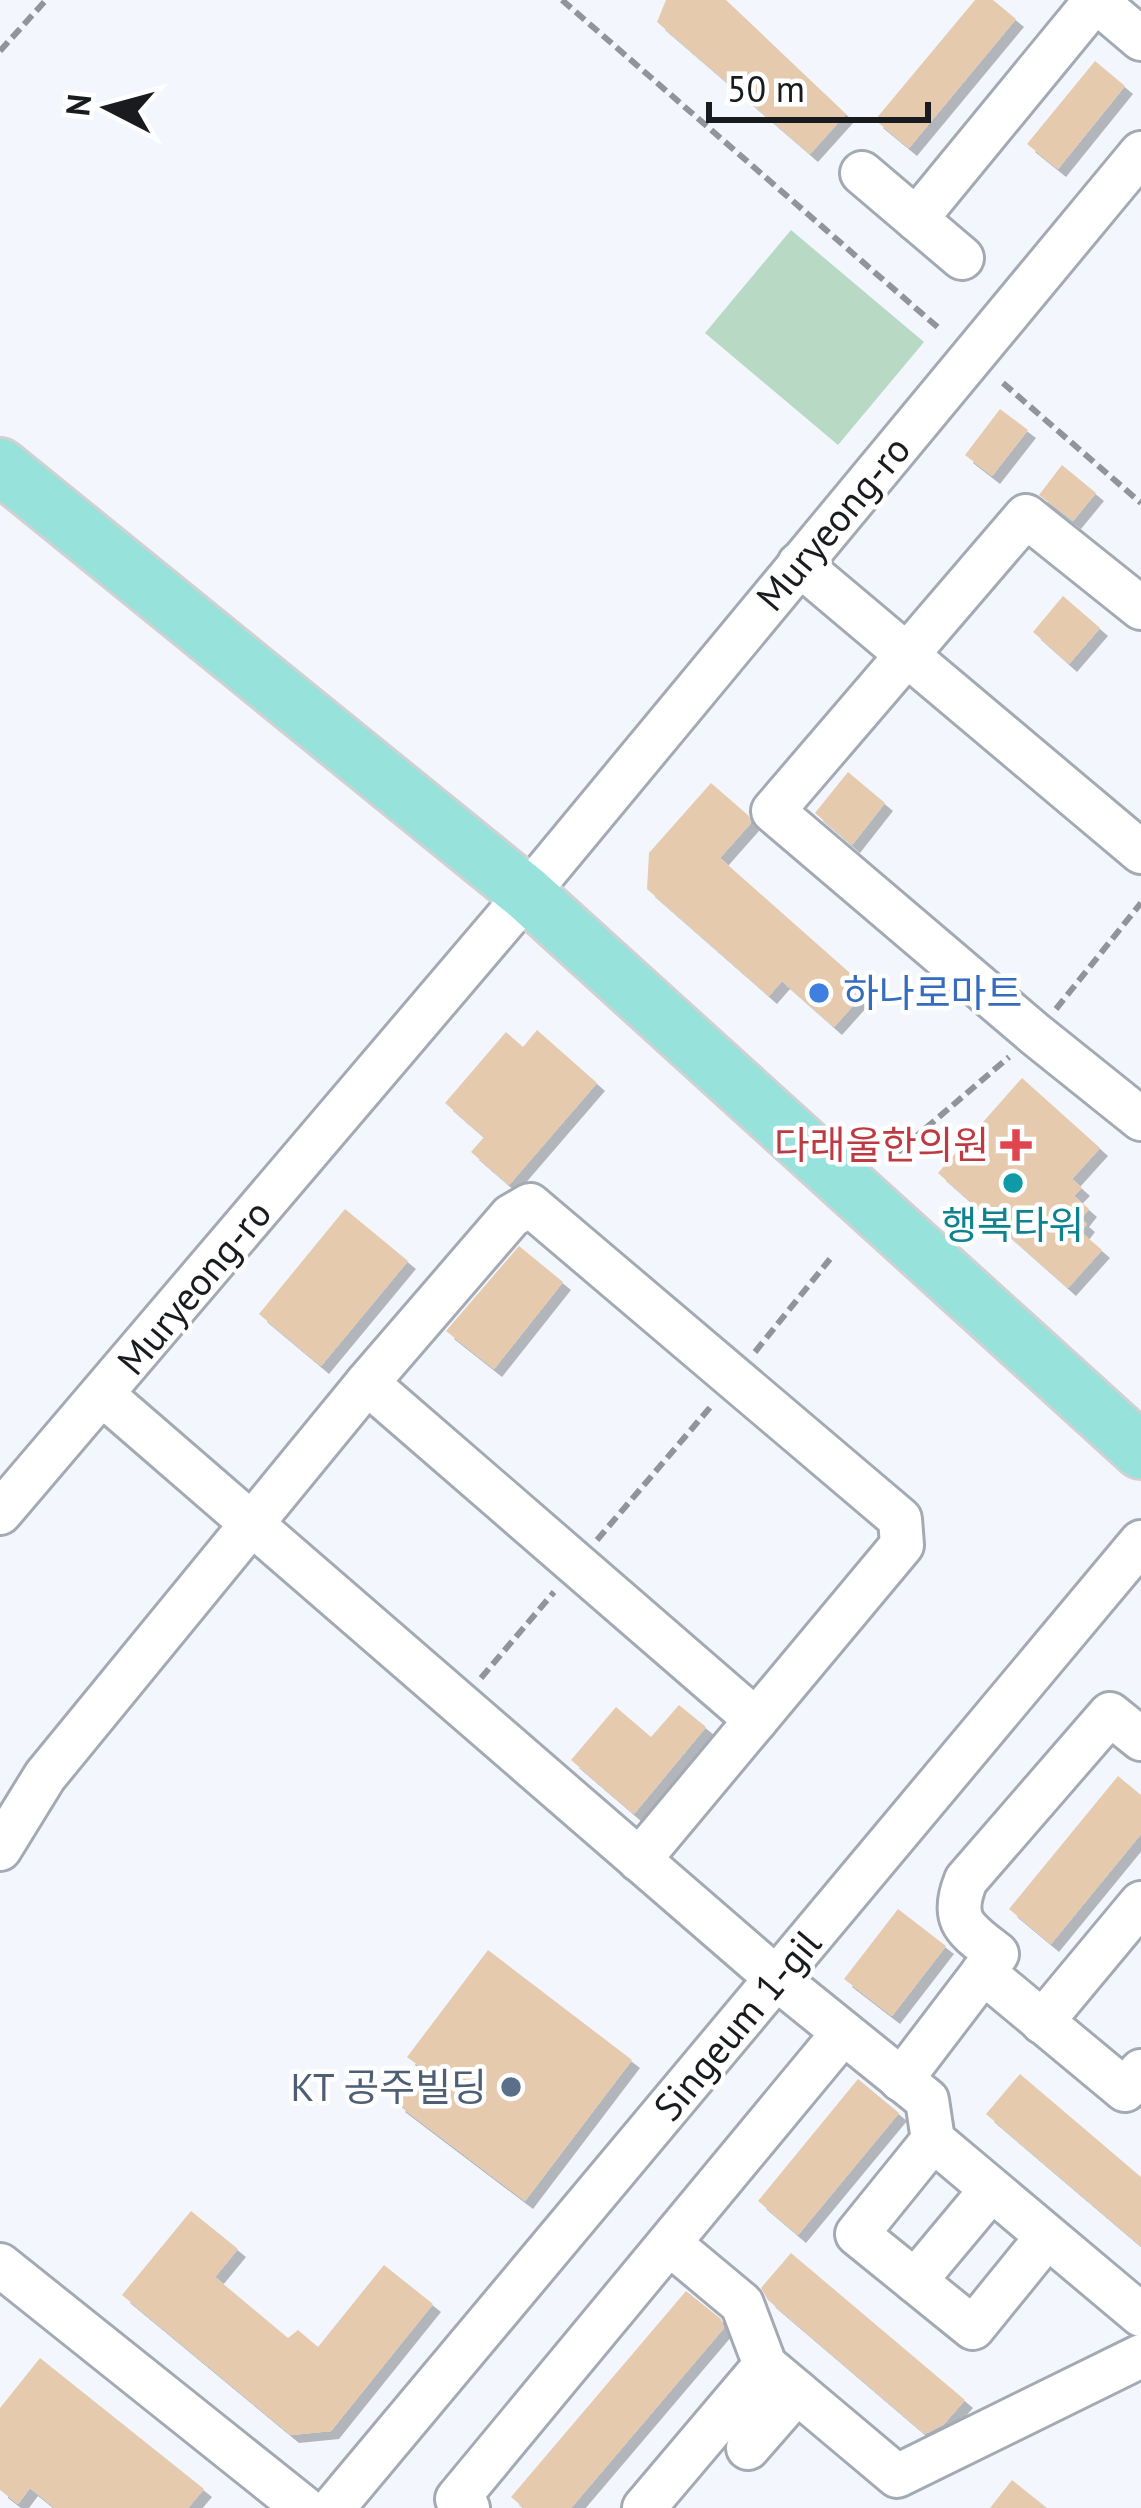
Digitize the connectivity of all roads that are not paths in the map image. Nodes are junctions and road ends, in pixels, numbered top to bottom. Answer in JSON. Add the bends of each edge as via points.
{"nodes":[{"id":1,"x":1116,"y":12,"type":"edge"},
{"id":2,"x":1141,"y":153,"type":"edge"},
{"id":3,"x":862,"y":173,"type":"dead end"},
{"id":4,"x":916,"y":219,"type":"junction"},
{"id":5,"x":962,"y":257,"type":"dead end"},
{"id":6,"x":0,"y":466,"type":"edge"},
{"id":7,"x":799,"y":564,"type":"junction"},
{"id":8,"x":1141,"y":608,"type":"edge"},
{"id":9,"x":907,"y":656,"type":"junction"},
{"id":10,"x":1141,"y":852,"type":"edge"},
{"id":11,"x":527,"y":894,"type":"junction"},
{"id":12,"x":1141,"y":1119,"type":"edge"},
{"id":13,"x":367,"y":1383,"type":"junction"},
{"id":14,"x":103,"y":1395,"type":"junction"},
{"id":15,"x":1141,"y":1451,"type":"edge"},
{"id":16,"x":0,"y":1513,"type":"edge"},
{"id":17,"x":251,"y":1523,"type":"junction"},
{"id":18,"x":1141,"y":1542,"type":"edge"},
{"id":19,"x":756,"y":1720,"type":"junction"},
{"id":20,"x":1141,"y":1738,"type":"edge"},
{"id":21,"x":0,"y":1849,"type":"edge"},
{"id":22,"x":639,"y":1860,"type":"junction"},
{"id":23,"x":1141,"y":1903,"type":"edge"},
{"id":24,"x":983,"y":1972,"type":"junction"},
{"id":25,"x":776,"y":1978,"type":"junction"},
{"id":26,"x":1042,"y":2022,"type":"junction"},
{"id":27,"x":843,"y":2033,"type":"junction"},
{"id":28,"x":902,"y":2080,"type":"junction"},
{"id":29,"x":1135,"y":2088,"type":"edge"},
{"id":30,"x":933,"y":2140,"type":"junction"},
{"id":31,"x":991,"y":2190,"type":"junction"},
{"id":32,"x":1046,"y":2238,"type":"junction"},
{"id":33,"x":670,"y":2244,"type":"junction"},
{"id":34,"x":0,"y":2265,"type":"edge"},
{"id":35,"x":915,"y":2281,"type":"junction"},
{"id":36,"x":1141,"y":2315,"type":"edge"},
{"id":37,"x":1141,"y":2356,"type":"edge"},
{"id":38,"x":781,"y":2378,"type":"junction"},
{"id":39,"x":748,"y":2448,"type":"dead end"},
{"id":40,"x":304,"y":2508,"type":"edge"},
{"id":41,"x":333,"y":2508,"type":"edge"},
{"id":42,"x":468,"y":2508,"type":"edge"},
{"id":43,"x":644,"y":2508,"type":"edge"}],
"edges":[{"from":1,"to":4,"type":"street"},
{"from":2,"to":7,"type":"street","name":"Muryeong-ro"},
{"from":3,"to":4,"type":"street"},
{"from":4,"to":5,"type":"street"},
{"from":6,"to":11,"type":"main road"},
{"from":7,"to":9,"type":"street"},
{"from":7,"to":11,"type":"street","name":"Muryeong-ro"},
{"from":8,"to":9,"type":"street","via":[[1026,516]]},
{"from":9,"to":10,"type":"street"},
{"from":9,"to":12,"type":"street","via":[[773,811]]},
{"from":11,"to":14,"type":"street","name":"Muryeong-ro"},
{"from":11,"to":15,"type":"main road"},
{"from":13,"to":17,"type":"street"},
{"from":13,"to":19,"type":"street"},
{"from":13,"to":19,"type":"street","via":[[511,1216],[530,1205],[900,1520],[902,1545]]},
{"from":14,"to":16,"type":"street","name":"Muryeong-ro"},
{"from":14,"to":17,"type":"street"},
{"from":17,"to":21,"type":"street","via":[[45,1776]]},
{"from":17,"to":22,"type":"street"},
{"from":18,"to":25,"type":"street","name":"Singeum 1-gil"},
{"from":19,"to":22,"type":"street"},
{"from":20,"to":24,"type":"street","via":[[1110,1714],[967,1880],[960,1918],[998,1954]]},
{"from":22,"to":25,"type":"street"},
{"from":23,"to":26,"type":"street"},
{"from":24,"to":26,"type":"street"},
{"from":24,"to":28,"type":"street"},
{"from":25,"to":27,"type":"street"},
{"from":25,"to":41,"type":"street","name":"Singeum 1-gil"},
{"from":26,"to":29,"type":"street"},
{"from":27,"to":28,"type":"street"},
{"from":27,"to":33,"type":"street"},
{"from":28,"to":30,"type":"street","via":[[927,2100]]},
{"from":30,"to":31,"type":"street"},
{"from":30,"to":35,"type":"street","via":[[857,2234]]},
{"from":31,"to":32,"type":"street"},
{"from":31,"to":35,"type":"street"},
{"from":32,"to":35,"type":"street","via":[[973,2328]]},
{"from":32,"to":36,"type":"street"},
{"from":33,"to":38,"type":"street","via":[[742,2304]]},
{"from":33,"to":42,"type":"street","via":[[457,2499]]},
{"from":34,"to":40,"type":"street"},
{"from":37,"to":38,"type":"street","via":[[896,2476]]},
{"from":38,"to":39,"type":"street"},
{"from":38,"to":43,"type":"street"}]}
